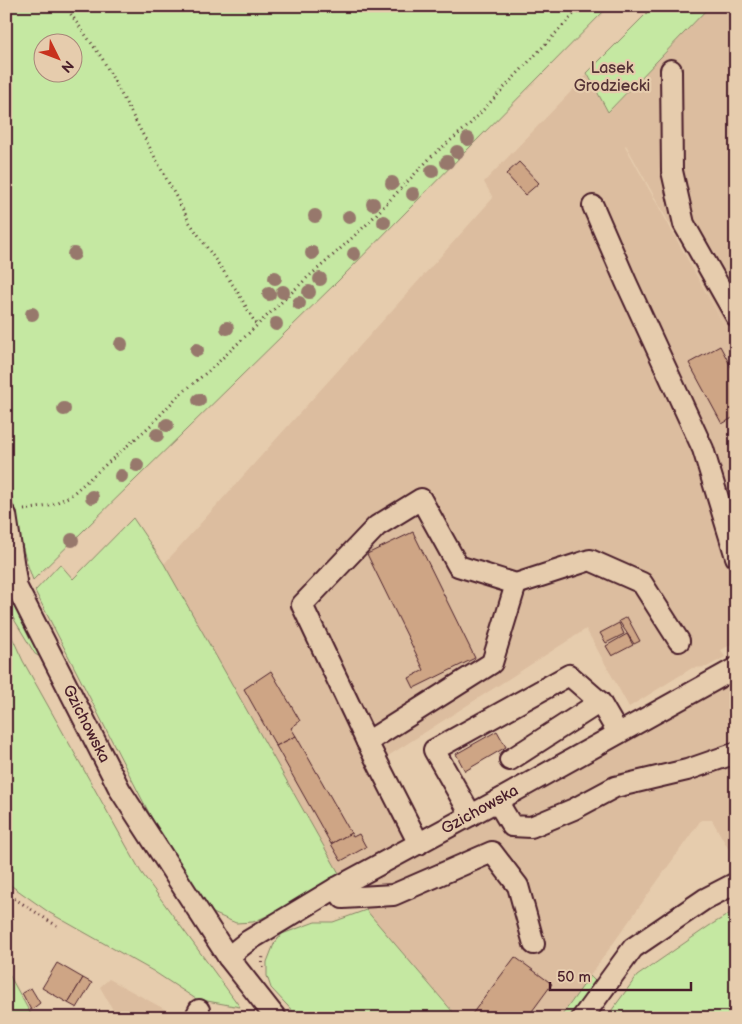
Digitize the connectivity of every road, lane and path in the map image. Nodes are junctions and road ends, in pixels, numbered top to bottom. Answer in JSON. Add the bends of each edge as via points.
{"nodes":[{"id":1,"x":65,"y":6,"type":"edge"},
{"id":2,"x":591,"y":6,"type":"edge"},
{"id":3,"x":671,"y":70,"type":"dead end"},
{"id":4,"x":593,"y":206,"type":"dead end"},
{"id":5,"x":736,"y":316,"type":"edge"},
{"id":6,"x":258,"y":326,"type":"junction"},
{"id":7,"x":11,"y":513,"type":"edge"},
{"id":8,"x":736,"y":556,"type":"edge"},
{"id":9,"x":6,"y":566,"type":"edge"},
{"id":10,"x":516,"y":584,"type":"junction"},
{"id":11,"x":18,"y":588,"type":"junction"},
{"id":12,"x":680,"y":641,"type":"dead end"},
{"id":13,"x":736,"y":668,"type":"edge"},
{"id":14,"x":600,"y":702,"type":"junction"},
{"id":15,"x":618,"y":733,"type":"junction"},
{"id":16,"x":367,"y":742,"type":"junction"},
{"id":17,"x":736,"y":753,"type":"edge"},
{"id":18,"x":510,"y":760,"type":"dead end"},
{"id":19,"x":497,"y":801,"type":"junction"},
{"id":20,"x":471,"y":815,"type":"junction"},
{"id":21,"x":419,"y":844,"type":"junction"},
{"id":22,"x":736,"y":883,"type":"edge"},
{"id":23,"x":336,"y":888,"type":"junction"},
{"id":24,"x":6,"y":893,"type":"edge"},
{"id":25,"x":57,"y":926,"type":"dead end"},
{"id":26,"x":534,"y":944,"type":"dead end"},
{"id":27,"x":264,"y":952,"type":"dead end"},
{"id":28,"x":228,"y":957,"type":"junction"},
{"id":29,"x":262,"y":974,"type":"dead end"},
{"id":30,"x":276,"y":1018,"type":"edge"},
{"id":31,"x":582,"y":1018,"type":"edge"}],
"edges":[{"from":1,"to":6,"type":"path","via":[[102,58],[190,224],[238,291]]},
{"from":2,"to":6,"type":"path","via":[[573,15],[467,127],[434,154],[366,225]]},
{"from":3,"to":5,"type":"street","via":[[672,171],[684,224]]},
{"from":4,"to":8,"type":"street","via":[[703,450]]},
{"from":6,"to":7,"type":"path","via":[[70,496],[49,506]]},
{"from":7,"to":11,"type":"street","name":"Gzichowska"},
{"from":9,"to":11,"type":"street","name":"Gzichowska"},
{"from":10,"to":12,"type":"street","via":[[590,560],[642,583]]},
{"from":10,"to":16,"type":"street","via":[[492,663]]},
{"from":10,"to":16,"type":"street","via":[[458,566],[421,499],[377,526],[302,605]]},
{"from":11,"to":28,"type":"street","name":"Gzichowska","via":[[120,790]]},
{"from":13,"to":15,"type":"street","name":"Gzichowska"},
{"from":14,"to":15,"type":"street"},
{"from":14,"to":18,"type":"street"},
{"from":14,"to":20,"type":"street","via":[[569,675],[434,750]]},
{"from":15,"to":19,"type":"street","name":"Gzichowska"},
{"from":16,"to":21,"type":"street"},
{"from":17,"to":19,"type":"street","via":[[687,770],[615,787],[531,827],[512,826]]},
{"from":19,"to":20,"type":"street","name":"Gzichowska"},
{"from":20,"to":21,"type":"street","name":"Gzichowska"},
{"from":21,"to":23,"type":"street","name":"Gzichowska"},
{"from":22,"to":31,"type":"street","via":[[705,899],[632,948]]},
{"from":23,"to":26,"type":"street","via":[[343,898],[393,895],[492,852],[518,886]]},
{"from":23,"to":28,"type":"street","name":"Gzichowska","via":[[248,941]]},
{"from":24,"to":25,"type":"path"},
{"from":27,"to":29,"type":"path"},
{"from":28,"to":30,"type":"street","name":"Gzichowska"}]}
